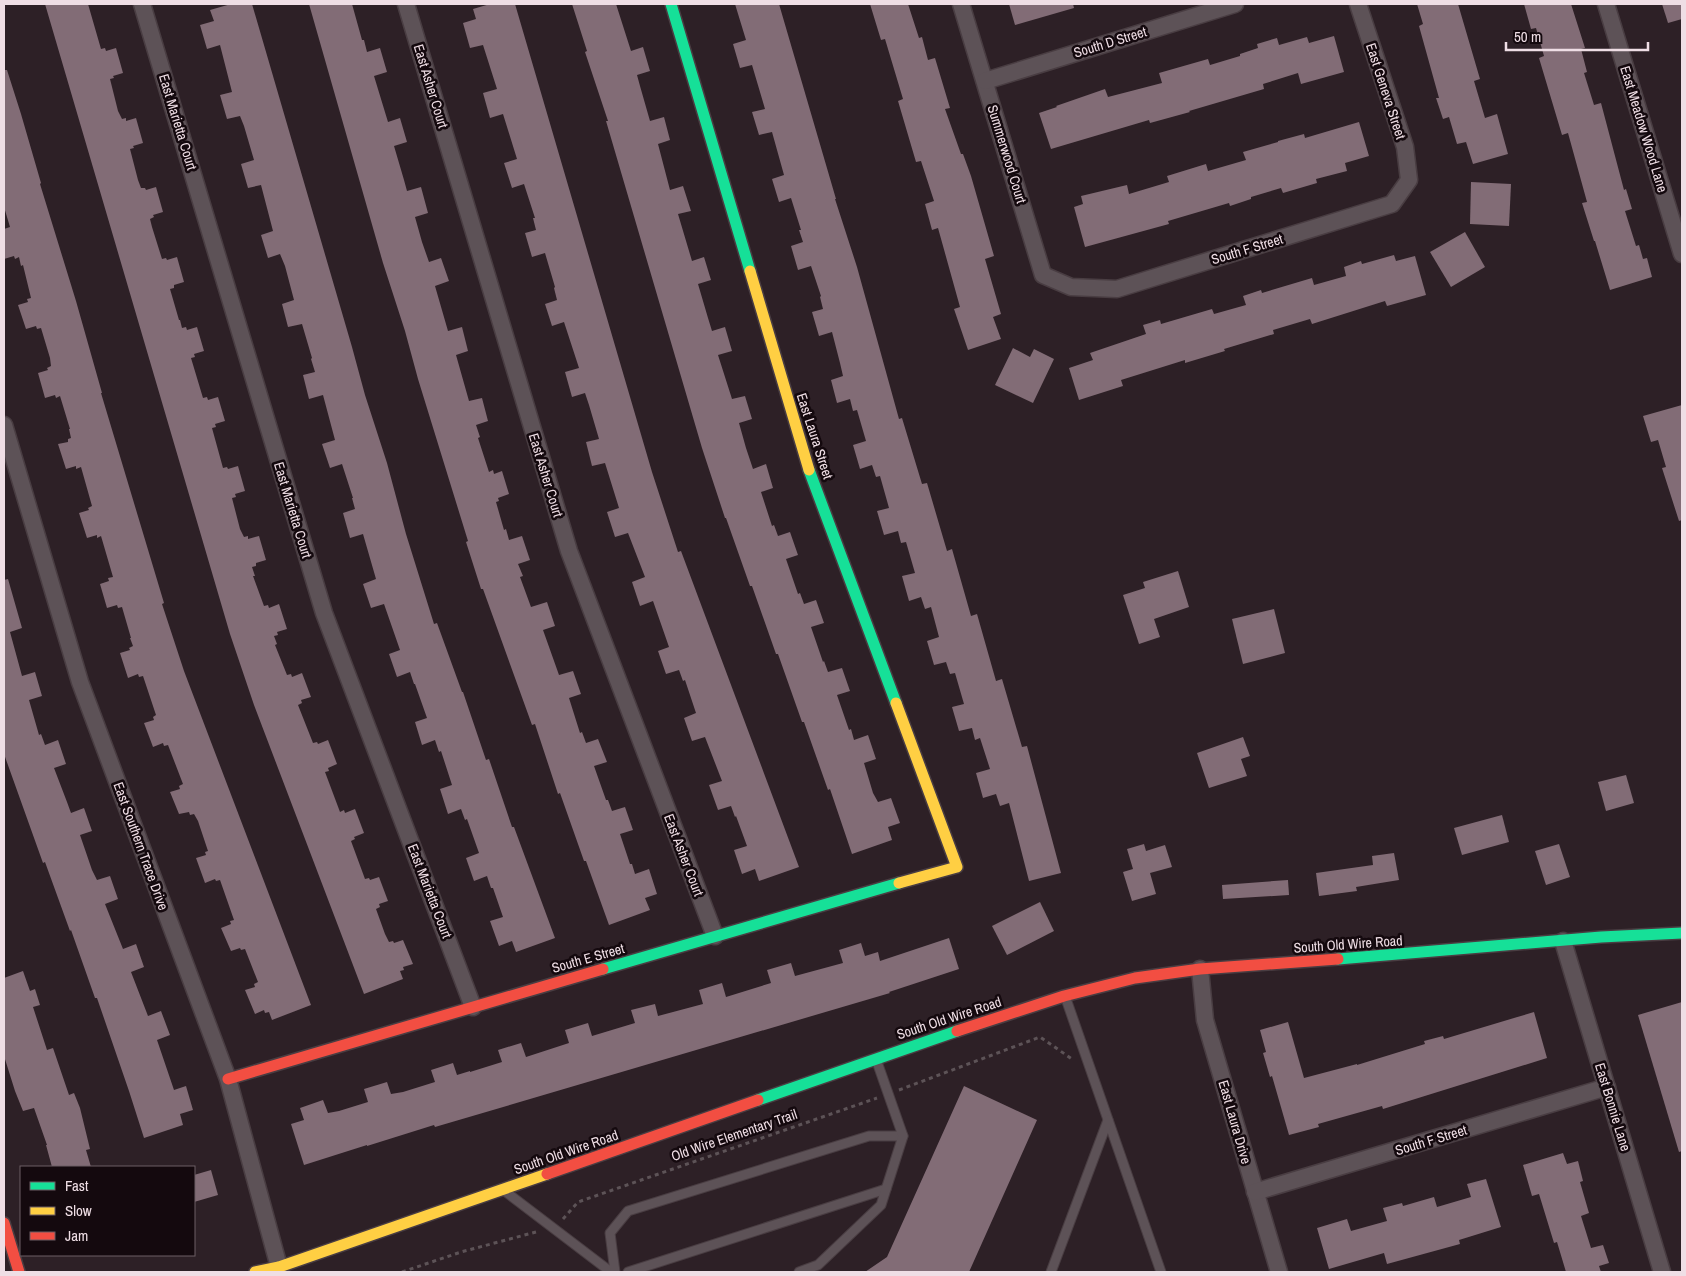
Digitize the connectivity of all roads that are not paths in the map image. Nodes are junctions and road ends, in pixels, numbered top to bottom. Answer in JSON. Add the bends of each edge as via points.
{"nodes":[{"id":1,"x":142,"y":4,"type":"edge"},
{"id":2,"x":406,"y":4,"type":"edge"},
{"id":3,"x":671,"y":4,"type":"edge"},
{"id":4,"x":961,"y":4,"type":"edge"},
{"id":5,"x":1235,"y":4,"type":"edge"},
{"id":6,"x":1358,"y":4,"type":"edge"},
{"id":7,"x":1606,"y":4,"type":"edge"},
{"id":8,"x":1196,"y":9,"type":"edge"},
{"id":9,"x":985,"y":81,"type":"junction"},
{"id":10,"x":1409,"y":180,"type":"joint"},
{"id":11,"x":1682,"y":254,"type":"edge"},
{"id":12,"x":1071,"y":287,"type":"joint"},
{"id":13,"x":4,"y":425,"type":"edge"},
{"id":14,"x":957,"y":867,"type":"joint"},
{"id":15,"x":1682,"y":933,"type":"edge"},
{"id":16,"x":715,"y":936,"type":"junction"},
{"id":17,"x":1563,"y":941,"type":"junction"},
{"id":18,"x":1200,"y":969,"type":"junction"},
{"id":19,"x":1064,"y":996,"type":"junction"},
{"id":20,"x":473,"y":1007,"type":"junction"},
{"id":21,"x":876,"y":1059,"type":"junction"},
{"id":22,"x":228,"y":1079,"type":"junction"},
{"id":23,"x":1607,"y":1088,"type":"junction"},
{"id":24,"x":1108,"y":1120,"type":"junction"},
{"id":25,"x":903,"y":1136,"type":"junction"},
{"id":26,"x":886,"y":1189,"type":"junction"},
{"id":27,"x":503,"y":1190,"type":"junction"},
{"id":28,"x":1255,"y":1192,"type":"junction"},
{"id":29,"x":4,"y":1223,"type":"edge"},
{"id":30,"x":279,"y":1267,"type":"junction"},
{"id":31,"x":18,"y":1272,"type":"edge"},
{"id":32,"x":255,"y":1272,"type":"edge"},
{"id":33,"x":610,"y":1272,"type":"edge"},
{"id":34,"x":615,"y":1272,"type":"edge"},
{"id":35,"x":628,"y":1272,"type":"edge"},
{"id":36,"x":799,"y":1272,"type":"edge"},
{"id":37,"x":1051,"y":1272,"type":"edge"},
{"id":38,"x":1161,"y":1272,"type":"edge"},
{"id":39,"x":1278,"y":1272,"type":"edge"},
{"id":40,"x":1662,"y":1272,"type":"edge"}],
"edges":[{"from":1,"to":20,"type":"street","name":"East Marietta Court","via":[[324,613]]},
{"from":2,"to":16,"type":"street","name":"East Asher Court","via":[[569,551]]},
{"from":3,"to":14,"type":"street","name":"East Laura Street","via":[[805,459]]},
{"from":4,"to":9,"type":"street","name":"Summerwood Court"},
{"from":5,"to":8,"type":"street","name":"South D Street"},
{"from":6,"to":10,"type":"street","name":"East Geneva Street","via":[[1405,147]]},
{"from":7,"to":11,"type":"street","name":"East Meadow Wood Lane"},
{"from":8,"to":9,"type":"street","name":"South D Street"},
{"from":9,"to":12,"type":"street","name":"Summerwood Court","via":[[1043,275]]},
{"from":10,"to":12,"type":"street","name":"South F Street","via":[[1392,204],[1116,289]]},
{"from":13,"to":22,"type":"street","name":"East Southern Trace Drive","via":[[80,682]]},
{"from":14,"to":16,"type":"street","name":"South E Street"},
{"from":15,"to":17,"type":"street","name":"South Old Wire Road"},
{"from":16,"to":20,"type":"street","name":"South E Street"},
{"from":17,"to":18,"type":"street","name":"South Old Wire Road"},
{"from":17,"to":23,"type":"street","name":"East Bonnie Lane"},
{"from":18,"to":19,"type":"street","name":"South Old Wire Road","via":[[1135,978]]},
{"from":18,"to":28,"type":"street","name":"East Laura Drive","via":[[1205,1020]]},
{"from":19,"to":21,"type":"street","name":"South Old Wire Road"},
{"from":19,"to":24,"type":"lane"},
{"from":20,"to":22,"type":"street","name":"South E Street"},
{"from":21,"to":25,"type":"lane"},
{"from":21,"to":27,"type":"street","name":"South Old Wire Road"},
{"from":22,"to":30,"type":"street","name":"East Southern Trace Drive"},
{"from":23,"to":28,"type":"street","name":"South F Street"},
{"from":23,"to":40,"type":"street","name":"East Bonnie Lane"},
{"from":24,"to":37,"type":"lane"},
{"from":24,"to":38,"type":"lane"},
{"from":25,"to":26,"type":"lane"},
{"from":25,"to":34,"type":"lane","via":[[868,1136],[628,1211],[610,1233]]},
{"from":26,"to":35,"type":"lane"},
{"from":26,"to":36,"type":"lane","via":[[881,1205],[818,1265]]},
{"from":27,"to":30,"type":"street","name":"South Old Wire Road"},
{"from":27,"to":33,"type":"lane"},
{"from":28,"to":39,"type":"street","name":"East Laura Drive"},
{"from":29,"to":31,"type":"street"},
{"from":30,"to":32,"type":"street","name":"South Old Wire Road"}]}
